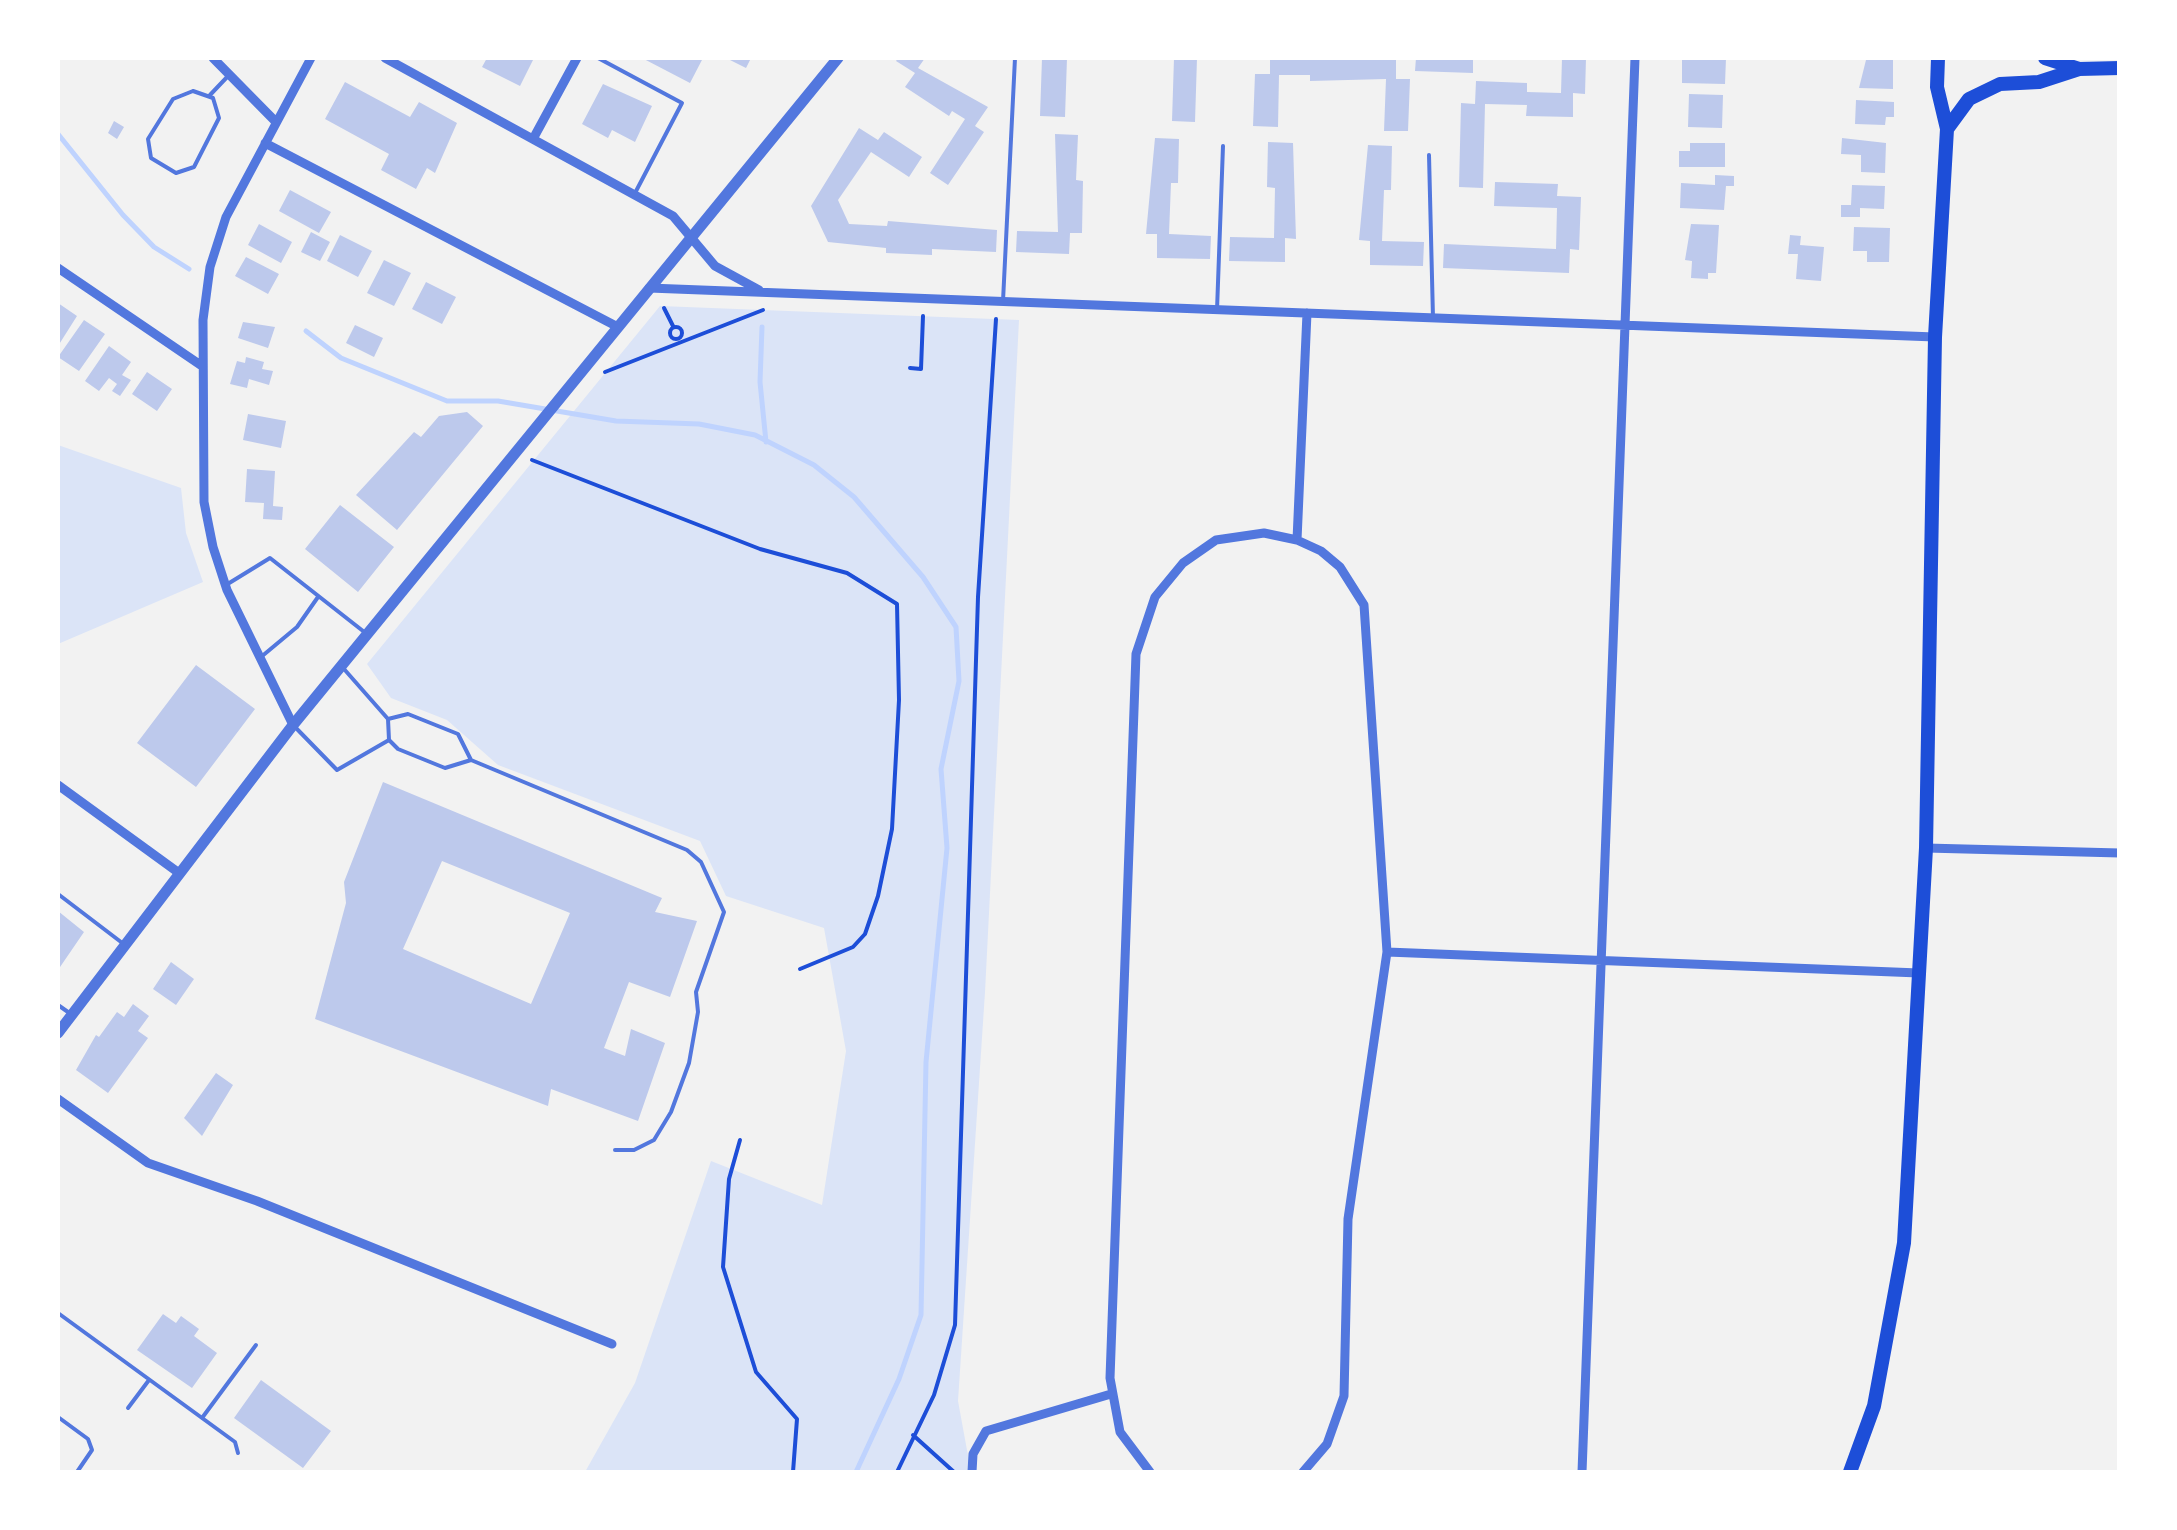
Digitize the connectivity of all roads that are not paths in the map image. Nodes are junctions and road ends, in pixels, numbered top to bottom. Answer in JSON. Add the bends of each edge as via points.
{"nodes":[{"id":1,"x":212,"y":58,"type":"edge"},
{"id":2,"x":311,"y":58,"type":"edge"},
{"id":3,"x":385,"y":58,"type":"edge"},
{"id":4,"x":577,"y":58,"type":"edge"},
{"id":5,"x":598,"y":58,"type":"edge"},
{"id":6,"x":838,"y":58,"type":"edge"},
{"id":7,"x":1015,"y":58,"type":"edge"},
{"id":8,"x":1635,"y":58,"type":"edge"},
{"id":9,"x":1938,"y":58,"type":"edge"},
{"id":10,"x":2045,"y":58,"type":"edge"},
{"id":11,"x":2120,"y":68,"type":"edge"},
{"id":12,"x":2078,"y":69,"type":"junction"},
{"id":13,"x":229,"y":74,"type":"junction"},
{"id":14,"x":210,"y":95,"type":"junction"},
{"id":15,"x":276,"y":121,"type":"junction"},
{"id":16,"x":1946,"y":129,"type":"junction"},
{"id":17,"x":533,"y":138,"type":"junction"},
{"id":18,"x":265,"y":143,"type":"junction"},
{"id":19,"x":1224,"y":146,"type":"dead end"},
{"id":20,"x":1430,"y":155,"type":"dead end"},
{"id":21,"x":634,"y":195,"type":"junction"},
{"id":22,"x":691,"y":235,"type":"junction"},
{"id":23,"x":58,"y":268,"type":"edge"},
{"id":24,"x":649,"y":288,"type":"junction"},
{"id":25,"x":766,"y":293,"type":"junction"},
{"id":26,"x":1004,"y":301,"type":"junction"},
{"id":27,"x":1218,"y":310,"type":"junction"},
{"id":28,"x":1306,"y":313,"type":"junction"},
{"id":29,"x":1433,"y":318,"type":"junction"},
{"id":30,"x":1626,"y":324,"type":"junction"},
{"id":31,"x":616,"y":326,"type":"junction"},
{"id":32,"x":1935,"y":337,"type":"junction"},
{"id":33,"x":202,"y":366,"type":"junction"},
{"id":34,"x":1297,"y":540,"type":"junction"},
{"id":35,"x":226,"y":585,"type":"junction"},
{"id":36,"x":318,"y":597,"type":"junction"},
{"id":37,"x":366,"y":634,"type":"junction"},
{"id":38,"x":261,"y":656,"type":"junction"},
{"id":39,"x":341,"y":666,"type":"junction"},
{"id":40,"x":388,"y":719,"type":"junction"},
{"id":41,"x":293,"y":724,"type":"junction"},
{"id":42,"x":389,"y":740,"type":"junction"},
{"id":43,"x":471,"y":760,"type":"junction"},
{"id":44,"x":58,"y":786,"type":"edge"},
{"id":45,"x":1926,"y":848,"type":"junction"},
{"id":46,"x":2120,"y":852,"type":"edge"},
{"id":47,"x":179,"y":874,"type":"junction"},
{"id":48,"x":58,"y":894,"type":"edge"},
{"id":49,"x":125,"y":945,"type":"junction"},
{"id":50,"x":1387,"y":952,"type":"junction"},
{"id":51,"x":1600,"y":961,"type":"junction"},
{"id":52,"x":1919,"y":974,"type":"junction"},
{"id":53,"x":58,"y":1005,"type":"edge"},
{"id":54,"x":72,"y":1014,"type":"junction"},
{"id":55,"x":58,"y":1034,"type":"edge"},
{"id":56,"x":58,"y":1099,"type":"edge"},
{"id":57,"x":615,"y":1150,"type":"dead end"},
{"id":58,"x":58,"y":1313,"type":"edge"},
{"id":59,"x":612,"y":1344,"type":"dead end"},
{"id":60,"x":256,"y":1345,"type":"dead end"},
{"id":61,"x":150,"y":1379,"type":"junction"},
{"id":62,"x":1111,"y":1394,"type":"junction"},
{"id":63,"x":128,"y":1408,"type":"dead end"},
{"id":64,"x":58,"y":1417,"type":"edge"},
{"id":65,"x":202,"y":1418,"type":"junction"},
{"id":66,"x":238,"y":1453,"type":"dead end"},
{"id":67,"x":76,"y":1472,"type":"edge"},
{"id":68,"x":972,"y":1472,"type":"edge"},
{"id":69,"x":1150,"y":1472,"type":"edge"},
{"id":70,"x":1303,"y":1472,"type":"edge"},
{"id":71,"x":1582,"y":1472,"type":"edge"},
{"id":72,"x":1850,"y":1472,"type":"edge"}],
"edges":[{"from":1,"to":13,"type":"street"},
{"from":2,"to":15,"type":"street"},
{"from":3,"to":17,"type":"street"},
{"from":4,"to":17,"type":"street"},
{"from":5,"to":21,"type":"lane","via":[[682,104]]},
{"from":6,"to":22,"type":"street"},
{"from":7,"to":26,"type":"lane"},
{"from":8,"to":30,"type":"street"},
{"from":9,"to":16,"type":"main road"},
{"from":10,"to":12,"type":"main road"},
{"from":11,"to":12,"type":"main road"},
{"from":12,"to":16,"type":"main road","via":[[2039,82],[2000,84],[1969,99]]},
{"from":13,"to":14,"type":"lane"},
{"from":13,"to":15,"type":"street"},
{"from":14,"to":14,"type":"lane","via":[[193,90],[173,99],[148,138],[158,165],[176,173],[194,167],[219,118]]},
{"from":15,"to":18,"type":"street"},
{"from":16,"to":32,"type":"main road"},
{"from":17,"to":21,"type":"street"},
{"from":18,"to":31,"type":"street"},
{"from":18,"to":33,"type":"street","via":[[226,217],[210,267]]},
{"from":19,"to":27,"type":"lane"},
{"from":20,"to":29,"type":"lane"},
{"from":21,"to":22,"type":"street","via":[[673,216]]},
{"from":22,"to":24,"type":"street"},
{"from":22,"to":25,"type":"street","via":[[714,266]]},
{"from":23,"to":33,"type":"street"},
{"from":24,"to":25,"type":"street"},
{"from":24,"to":31,"type":"street"},
{"from":25,"to":26,"type":"street"},
{"from":26,"to":27,"type":"street"},
{"from":27,"to":28,"type":"street"},
{"from":28,"to":29,"type":"street"},
{"from":28,"to":34,"type":"street"},
{"from":29,"to":30,"type":"street"},
{"from":30,"to":32,"type":"street"},
{"from":30,"to":51,"type":"street"},
{"from":31,"to":37,"type":"street"},
{"from":32,"to":45,"type":"main road"},
{"from":33,"to":35,"type":"street","via":[[204,502]]},
{"from":34,"to":50,"type":"street","via":[[1340,567],[1364,605]]},
{"from":34,"to":62,"type":"street","via":[[1264,532],[1216,540],[1172,573],[1142,625]]},
{"from":35,"to":36,"type":"lane","via":[[270,558]]},
{"from":35,"to":38,"type":"street"},
{"from":36,"to":37,"type":"lane"},
{"from":36,"to":38,"type":"lane","via":[[297,627]]},
{"from":37,"to":39,"type":"street"},
{"from":38,"to":41,"type":"street"},
{"from":39,"to":40,"type":"lane"},
{"from":39,"to":41,"type":"street"},
{"from":40,"to":42,"type":"lane"},
{"from":40,"to":43,"type":"lane","via":[[408,714],[458,734]]},
{"from":41,"to":42,"type":"lane","via":[[337,770]]},
{"from":41,"to":47,"type":"street"},
{"from":42,"to":43,"type":"lane","via":[[445,768]]},
{"from":43,"to":57,"type":"lane","via":[[688,850],[702,862],[724,912],[696,992],[688,1062],[671,1112],[654,1140]]},
{"from":44,"to":47,"type":"street"},
{"from":45,"to":46,"type":"street"},
{"from":45,"to":52,"type":"main road"},
{"from":47,"to":49,"type":"street"},
{"from":48,"to":49,"type":"lane"},
{"from":49,"to":54,"type":"street"},
{"from":50,"to":51,"type":"street"},
{"from":50,"to":70,"type":"street","via":[[1348,1219],[1344,1396],[1327,1444]]},
{"from":51,"to":52,"type":"street"},
{"from":51,"to":71,"type":"street"},
{"from":52,"to":72,"type":"main road","via":[[1904,1244],[1874,1406]]},
{"from":53,"to":54,"type":"lane"},
{"from":54,"to":55,"type":"street"},
{"from":56,"to":59,"type":"street","via":[[148,1163]]},
{"from":58,"to":61,"type":"lane"},
{"from":60,"to":65,"type":"lane"},
{"from":61,"to":63,"type":"lane"},
{"from":61,"to":65,"type":"lane"},
{"from":62,"to":68,"type":"street","via":[[986,1431]]},
{"from":62,"to":69,"type":"street","via":[[1120,1432]]},
{"from":64,"to":67,"type":"lane","via":[[88,1439],[92,1450]]},
{"from":65,"to":66,"type":"lane","via":[[235,1442]]}]}
